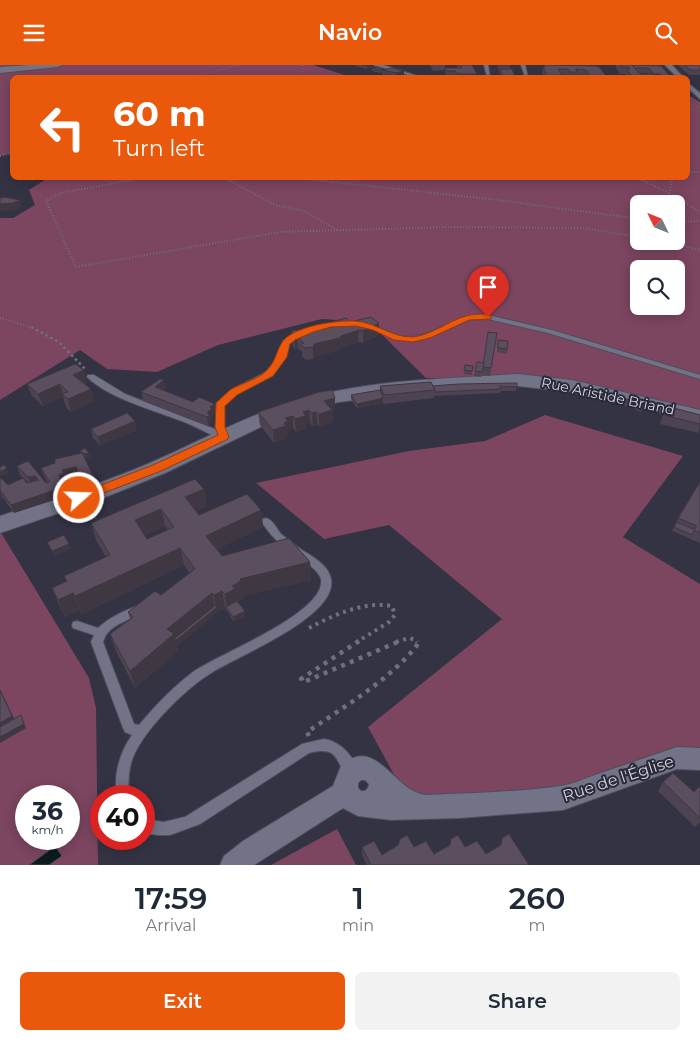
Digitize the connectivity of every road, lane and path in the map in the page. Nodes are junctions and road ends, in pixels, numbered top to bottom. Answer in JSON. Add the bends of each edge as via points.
{"nodes":[{"id":1,"x":58,"y":65,"type":"edge"},
{"id":2,"x":237,"y":65,"type":"edge"},
{"id":3,"x":376,"y":65,"type":"edge"},
{"id":4,"x":668,"y":65,"type":"edge"},
{"id":5,"x":0,"y":70,"type":"edge"},
{"id":6,"x":200,"y":75,"type":"edge"},
{"id":7,"x":411,"y":75,"type":"edge"},
{"id":8,"x":678,"y":75,"type":"edge"},
{"id":9,"x":690,"y":82,"type":"edge"},
{"id":10,"x":700,"y":97,"type":"edge"},
{"id":11,"x":690,"y":105,"type":"edge"},
{"id":12,"x":694,"y":105,"type":"dead end"},
{"id":13,"x":131,"y":180,"type":"edge"},
{"id":14,"x":229,"y":180,"type":"edge"},
{"id":15,"x":315,"y":180,"type":"edge"},
{"id":16,"x":642,"y":180,"type":"edge"},
{"id":17,"x":673,"y":180,"type":"edge"},
{"id":18,"x":669,"y":193,"type":"junction"},
{"id":19,"x":700,"y":212,"type":"edge"},
{"id":20,"x":630,"y":218,"type":"edge"},
{"id":21,"x":700,"y":221,"type":"edge"},
{"id":22,"x":685,"y":222,"type":"edge"},
{"id":23,"x":337,"y":230,"type":"junction"},
{"id":24,"x":630,"y":235,"type":"edge"},
{"id":25,"x":685,"y":247,"type":"edge"},
{"id":26,"x":700,"y":250,"type":"edge"},
{"id":27,"x":0,"y":318,"type":"edge"},
{"id":28,"x":363,"y":325,"type":"edge"},
{"id":29,"x":309,"y":330,"type":"edge"},
{"id":30,"x":91,"y":377,"type":"joint"},
{"id":31,"x":700,"y":377,"type":"edge"},
{"id":32,"x":700,"y":416,"type":"edge"},
{"id":33,"x":224,"y":437,"type":"junction"},
{"id":34,"x":266,"y":521,"type":"dead end"},
{"id":35,"x":0,"y":525,"type":"edge"},
{"id":36,"x":149,"y":604,"type":"edge"},
{"id":37,"x":77,"y":625,"type":"dead end"},
{"id":38,"x":307,"y":629,"type":"dead end"},
{"id":39,"x":100,"y":633,"type":"junction"},
{"id":40,"x":142,"y":732,"type":"junction"},
{"id":41,"x":315,"y":745,"type":"junction"},
{"id":42,"x":700,"y":759,"type":"edge"},
{"id":43,"x":378,"y":778,"type":"junction"},
{"id":44,"x":121,"y":785,"type":"edge"},
{"id":45,"x":352,"y":789,"type":"junction"},
{"id":46,"x":417,"y":806,"type":"junction"},
{"id":47,"x":155,"y":828,"type":"edge"},
{"id":48,"x":233,"y":865,"type":"edge"}],
"edges":[{"from":1,"to":5,"type":"street"},
{"from":2,"to":6,"type":"path"},
{"from":3,"to":7,"type":"street"},
{"from":4,"to":8,"type":"street"},
{"from":9,"to":10,"type":"street"},
{"from":11,"to":12,"type":"path"},
{"from":13,"to":23,"type":"path","via":[[61,193],[46,201],[76,267],[279,233]]},
{"from":14,"to":23,"type":"path","via":[[275,205],[304,211]]},
{"from":15,"to":20,"type":"path"},
{"from":16,"to":18,"type":"path"},
{"from":17,"to":18,"type":"path"},
{"from":18,"to":19,"type":"path"},
{"from":21,"to":22,"type":"path"},
{"from":23,"to":24,"type":"path","via":[[584,227]]},
{"from":25,"to":26,"type":"path"},
{"from":27,"to":30,"type":"path","via":[[43,331],[58,340]]},
{"from":28,"to":31,"type":"lane","via":[[397,338],[413,339],[468,318],[488,317],[550,331]]},
{"from":29,"to":33,"type":"lane","via":[[286,343],[282,357],[269,374],[234,392],[220,405],[220,427]]},
{"from":30,"to":33,"type":"lane","via":[[107,389],[203,425]]},
{"from":32,"to":33,"type":"street","name":"Rue Aristide Briand","via":[[572,386],[497,380],[340,396],[284,411]]},
{"from":33,"to":35,"type":"street","name":"Rue Aristide Briand","via":[[95,493]]},
{"from":34,"to":40,"type":"lane","via":[[276,541],[326,576],[327,587],[321,599],[289,625],[206,670],[180,690]]},
{"from":36,"to":39,"type":"lane"},
{"from":37,"to":39,"type":"lane"},
{"from":38,"to":41,"type":"path","via":[[333,615],[356,609],[385,603],[395,610],[389,622],[305,675],[301,679],[304,682],[396,642],[409,638],[418,644],[399,664],[307,732]]},
{"from":39,"to":40,"type":"lane","via":[[97,642],[128,728]]},
{"from":40,"to":44,"type":"lane","via":[[129,751]]},
{"from":41,"to":45,"type":"lane","via":[[330,744]]},
{"from":41,"to":47,"type":"lane","via":[[195,819],[180,826]]},
{"from":42,"to":46,"type":"street","name":"Rue de l'Église","via":[[677,758],[563,797],[460,806]]},
{"from":43,"to":45,"type":"street","via":[[370,770],[358,769]]},
{"from":43,"to":45,"type":"street","via":[[381,789],[370,803]]},
{"from":43,"to":46,"type":"street","via":[[399,797]]},
{"from":45,"to":46,"type":"street","name":"Rue de l'Église","via":[[391,808]]},
{"from":45,"to":48,"type":"street"}]}
